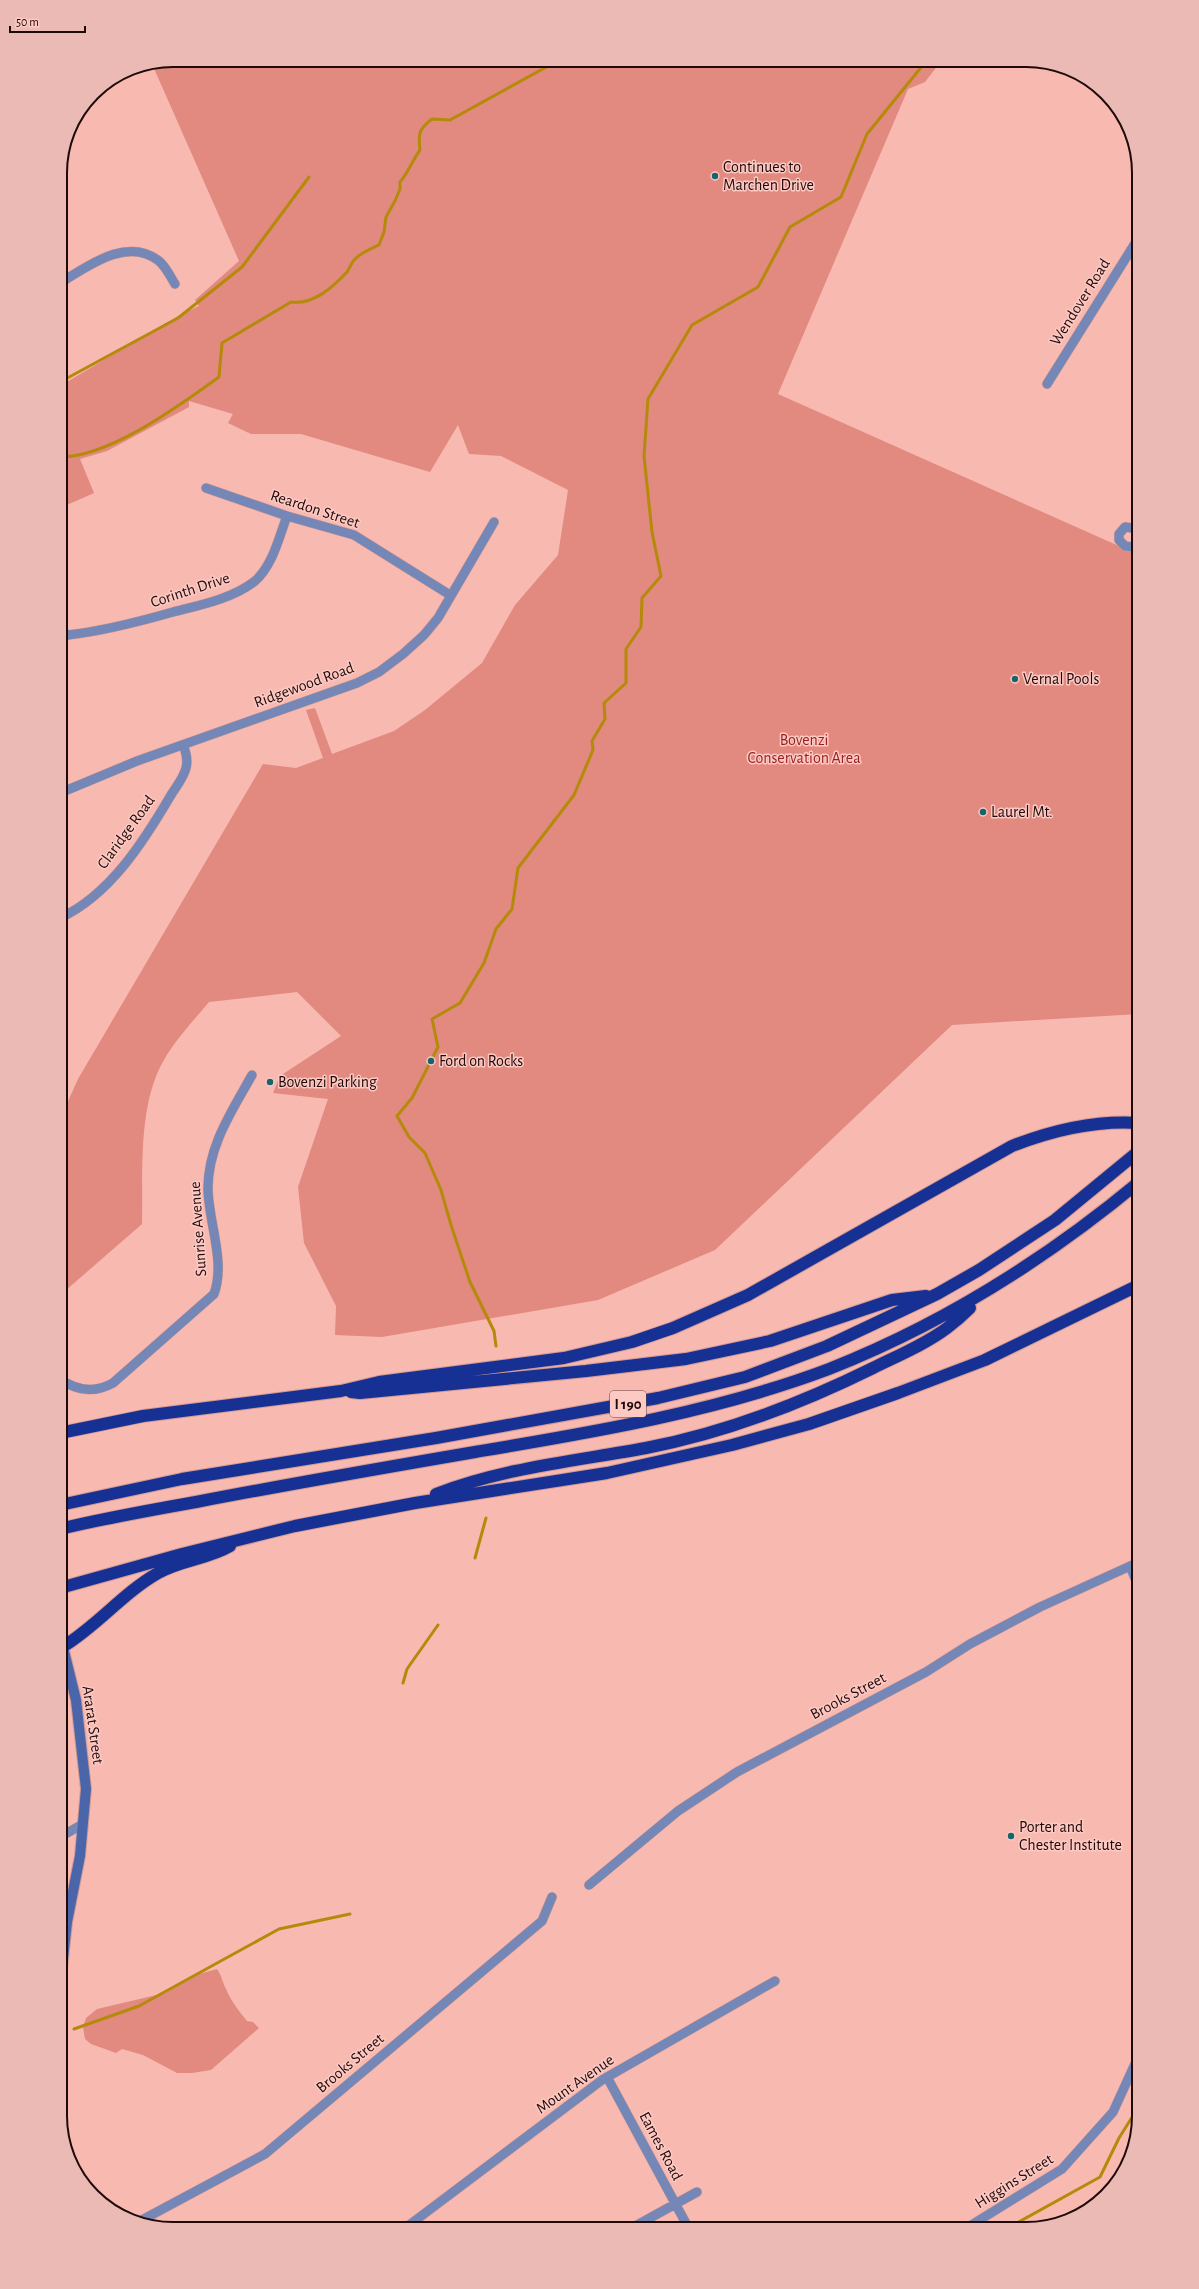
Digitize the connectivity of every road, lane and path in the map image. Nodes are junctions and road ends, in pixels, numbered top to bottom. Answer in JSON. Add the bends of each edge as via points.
{"nodes":[{"id":1,"x":1132,"y":248,"type":"edge"},
{"id":2,"x":67,"y":279,"type":"edge"},
{"id":3,"x":175,"y":284,"type":"dead end"},
{"id":4,"x":1047,"y":384,"type":"dead end"},
{"id":5,"x":206,"y":488,"type":"dead end"},
{"id":6,"x":287,"y":516,"type":"junction"},
{"id":7,"x":494,"y":522,"type":"dead end"},
{"id":8,"x":1132,"y":528,"type":"edge"},
{"id":9,"x":1132,"y":547,"type":"edge"},
{"id":10,"x":450,"y":595,"type":"junction"},
{"id":11,"x":67,"y":635,"type":"edge"},
{"id":12,"x":183,"y":744,"type":"junction"},
{"id":13,"x":67,"y":790,"type":"edge"},
{"id":14,"x":67,"y":915,"type":"edge"},
{"id":15,"x":252,"y":1075,"type":"dead end"},
{"id":16,"x":1132,"y":1123,"type":"edge"},
{"id":17,"x":1132,"y":1157,"type":"edge"},
{"id":18,"x":1132,"y":1187,"type":"edge"},
{"id":19,"x":1132,"y":1288,"type":"edge"},
{"id":20,"x":990,"y":1290,"type":"junction"},
{"id":21,"x":937,"y":1294,"type":"junction"},
{"id":22,"x":67,"y":1383,"type":"edge"},
{"id":23,"x":341,"y":1391,"type":"junction"},
{"id":24,"x":67,"y":1432,"type":"edge"},
{"id":25,"x":415,"y":1503,"type":"junction"},
{"id":26,"x":67,"y":1504,"type":"edge"},
{"id":27,"x":67,"y":1528,"type":"edge"},
{"id":28,"x":241,"y":1539,"type":"junction"},
{"id":29,"x":1130,"y":1566,"type":"joint"},
{"id":30,"x":1132,"y":1571,"type":"edge"},
{"id":31,"x":67,"y":1586,"type":"edge"},
{"id":32,"x":67,"y":1641,"type":"edge"},
{"id":33,"x":67,"y":1666,"type":"edge"},
{"id":34,"x":83,"y":1824,"type":"junction"},
{"id":35,"x":67,"y":1832,"type":"edge"},
{"id":36,"x":589,"y":1885,"type":"dead end"},
{"id":37,"x":552,"y":1897,"type":"dead end"},
{"id":38,"x":67,"y":1930,"type":"edge"},
{"id":39,"x":775,"y":1981,"type":"dead end"},
{"id":40,"x":1132,"y":2070,"type":"edge"},
{"id":41,"x":607,"y":2077,"type":"junction"},
{"id":42,"x":697,"y":2192,"type":"dead end"},
{"id":43,"x":675,"y":2204,"type":"junction"},
{"id":44,"x":146,"y":2218,"type":"edge"},
{"id":45,"x":413,"y":2222,"type":"edge"},
{"id":46,"x":643,"y":2222,"type":"edge"},
{"id":47,"x":685,"y":2222,"type":"edge"},
{"id":48,"x":976,"y":2222,"type":"edge"}],
"edges":[{"from":1,"to":4,"type":"street","name":"Wendover Road"},
{"from":2,"to":3,"type":"street","via":[[99,260],[130,251],[160,261]]},
{"from":5,"to":6,"type":"street","name":"Reardon Street"},
{"from":6,"to":10,"type":"street","name":"Reardon Street","via":[[354,535]]},
{"from":6,"to":11,"type":"street","name":"Corinth Drive","via":[[268,565],[255,580],[236,593],[212,602],[123,625]]},
{"from":7,"to":10,"type":"street","name":"Ridgewood Road"},
{"from":8,"to":9,"type":"street","via":[[1125,527],[1119,534],[1119,540],[1125,546]]},
{"from":10,"to":12,"type":"street","name":"Ridgewood Road","via":[[438,618],[424,635],[378,672],[357,683]]},
{"from":12,"to":13,"type":"street","name":"Ridgewood Road"},
{"from":12,"to":14,"type":"street","name":"Claridge Road","via":[[187,760],[186,770],[138,847],[110,882],[76,911]]},
{"from":15,"to":22,"type":"street","name":"Sunrise Avenue","via":[[224,1124],[211,1158],[208,1195],[217,1270],[214,1294],[114,1383],[104,1388],[89,1390]]},
{"from":16,"to":23,"type":"highway","via":[[1076,1126],[1012,1146],[748,1295],[674,1328],[564,1358],[379,1382]]},
{"from":17,"to":21,"type":"highway","number":"I 190","via":[[1055,1220]]},
{"from":18,"to":20,"type":"highway","number":"I 190","via":[[1049,1252]]},
{"from":19,"to":25,"type":"highway","via":[[984,1360],[809,1424],[732,1445],[607,1472]]},
{"from":20,"to":25,"type":"highway","via":[[946,1328],[838,1385],[767,1415],[709,1434],[647,1448],[469,1481]]},
{"from":20,"to":27,"type":"highway","number":"I 190","via":[[942,1318],[828,1369],[682,1413],[590,1433],[254,1491]]},
{"from":21,"to":23,"type":"highway","via":[[892,1300],[770,1341],[686,1359],[360,1393]]},
{"from":21,"to":26,"type":"highway","number":"I 190","via":[[827,1346],[746,1377],[658,1398],[436,1438],[182,1479]]},
{"from":23,"to":24,"type":"highway","via":[[143,1416]]},
{"from":25,"to":28,"type":"highway"},
{"from":28,"to":31,"type":"highway"},
{"from":28,"to":32,"type":"highway","via":[[217,1553],[160,1572],[140,1584],[78,1637]]},
{"from":29,"to":30,"type":"street"},
{"from":29,"to":36,"type":"street","name":"Brooks Street","via":[[1040,1607],[970,1644],[921,1675],[732,1775],[678,1811]]},
{"from":33,"to":34,"type":"main road","name":"Ararat Street","via":[[76,1700],[82,1744],[86,1789]]},
{"from":34,"to":35,"type":"street"},
{"from":34,"to":38,"type":"main road","name":"Ararat Street"},
{"from":37,"to":44,"type":"street","name":"Brooks Street","via":[[542,1921],[265,2154]]},
{"from":39,"to":41,"type":"street","name":"Mount Avenue"},
{"from":40,"to":48,"type":"street","name":"Higgins Street","via":[[1113,2112],[1062,2169]]},
{"from":41,"to":43,"type":"street","name":"Eames Road"},
{"from":41,"to":45,"type":"street","name":"Mount Avenue"},
{"from":42,"to":43,"type":"street"},
{"from":43,"to":46,"type":"street"},
{"from":43,"to":47,"type":"street","name":"Eames Road"}]}
